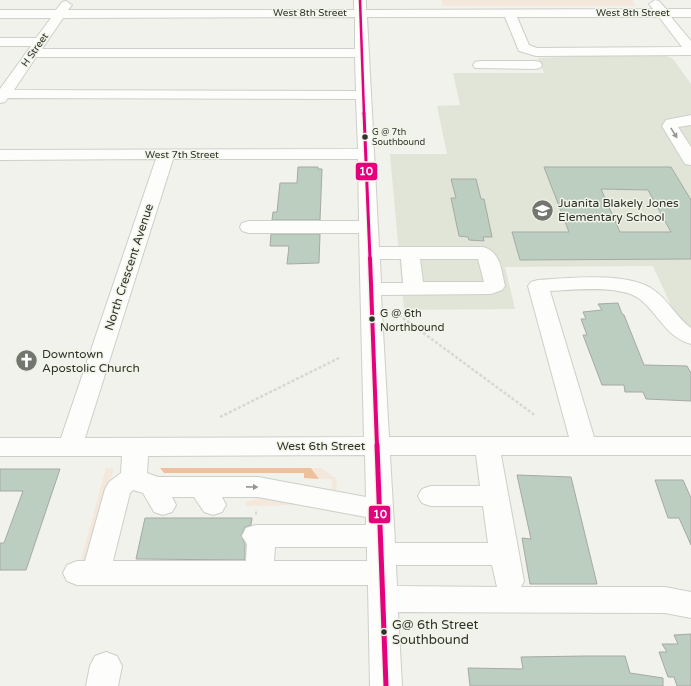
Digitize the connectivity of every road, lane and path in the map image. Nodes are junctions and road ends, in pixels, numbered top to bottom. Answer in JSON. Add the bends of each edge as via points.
{"nodes":[{"id":1,"x":69,"y":0,"type":"edge"},
{"id":2,"x":216,"y":0,"type":"edge"},
{"id":3,"x":360,"y":0,"type":"edge"},
{"id":4,"x":652,"y":0,"type":"edge"},
{"id":5,"x":212,"y":13,"type":"junction"},
{"id":6,"x":360,"y":13,"type":"junction"},
{"id":7,"x":509,"y":13,"type":"junction"},
{"id":8,"x":662,"y":13,"type":"junction"},
{"id":9,"x":691,"y":13,"type":"edge"},
{"id":10,"x":0,"y":14,"type":"edge"},
{"id":11,"x":60,"y":14,"type":"junction"},
{"id":12,"x":0,"y":42,"type":"edge"},
{"id":13,"x":689,"y":46,"type":"edge"},
{"id":14,"x":36,"y":47,"type":"junction"},
{"id":15,"x":361,"y":53,"type":"junction"},
{"id":16,"x":536,"y":63,"type":"junction"},
{"id":17,"x":480,"y":65,"type":"dead end"},
{"id":18,"x":0,"y":73,"type":"edge"},
{"id":19,"x":21,"y":77,"type":"junction"},
{"id":20,"x":363,"y":95,"type":"junction"},
{"id":21,"x":2,"y":96,"type":"edge"},
{"id":22,"x":691,"y":120,"type":"edge"},
{"id":23,"x":365,"y":154,"type":"junction"},
{"id":24,"x":0,"y":155,"type":"edge"},
{"id":25,"x":166,"y":155,"type":"junction"},
{"id":26,"x":691,"y":160,"type":"edge"},
{"id":27,"x":249,"y":227,"type":"dead end"},
{"id":28,"x":369,"y":227,"type":"junction"},
{"id":29,"x":370,"y":253,"type":"junction"},
{"id":30,"x":410,"y":253,"type":"junction"},
{"id":31,"x":371,"y":289,"type":"junction"},
{"id":32,"x":414,"y":289,"type":"junction"},
{"id":33,"x":399,"y":315,"type":"dead end"},
{"id":34,"x":691,"y":337,"type":"edge"},
{"id":35,"x":341,"y":356,"type":"dead end"},
{"id":36,"x":536,"y":416,"type":"dead end"},
{"id":37,"x":220,"y":417,"type":"dead end"},
{"id":38,"x":584,"y":446,"type":"junction"},
{"id":39,"x":691,"y":446,"type":"edge"},
{"id":40,"x":0,"y":447,"type":"edge"},
{"id":41,"x":70,"y":447,"type":"junction"},
{"id":42,"x":137,"y":447,"type":"junction"},
{"id":43,"x":377,"y":447,"type":"junction"},
{"id":44,"x":487,"y":447,"type":"junction"},
{"id":45,"x":186,"y":494,"type":"junction"},
{"id":46,"x":431,"y":496,"type":"dead end"},
{"id":47,"x":495,"y":496,"type":"junction"},
{"id":48,"x":382,"y":554,"type":"junction"},
{"id":49,"x":259,"y":572,"type":"junction"},
{"id":50,"x":691,"y":605,"type":"edge"},
{"id":51,"x":386,"y":686,"type":"edge"}],
"edges":[{"from":1,"to":11,"type":"street","name":"H Street"},
{"from":2,"to":5,"type":"street"},
{"from":3,"to":6,"type":"street"},
{"from":4,"to":8,"type":"street"},
{"from":5,"to":6,"type":"street","name":"West 8th Street"},
{"from":5,"to":11,"type":"street","name":"West 8th Street"},
{"from":6,"to":7,"type":"street","name":"West 8th Street"},
{"from":6,"to":15,"type":"street"},
{"from":7,"to":8,"type":"street","name":"West 8th Street"},
{"from":7,"to":16,"type":"street","via":[[524,48]]},
{"from":8,"to":9,"type":"street","name":"West 8th Street"},
{"from":8,"to":13,"type":"street"},
{"from":10,"to":11,"type":"street","name":"West 8th Street"},
{"from":11,"to":14,"type":"street","name":"H Street"},
{"from":12,"to":14,"type":"street"},
{"from":13,"to":16,"type":"street"},
{"from":14,"to":15,"type":"street","via":[[177,47]]},
{"from":14,"to":19,"type":"street","name":"H Street"},
{"from":15,"to":20,"type":"street"},
{"from":16,"to":17,"type":"street"},
{"from":18,"to":19,"type":"street"},
{"from":19,"to":21,"type":"street","name":"H Street"},
{"from":20,"to":21,"type":"street"},
{"from":20,"to":23,"type":"street"},
{"from":22,"to":26,"type":"street","one_way":true,"via":[[671,123],[670,126]]},
{"from":23,"to":25,"type":"street","name":"West 7th Street"},
{"from":23,"to":28,"type":"street"},
{"from":24,"to":25,"type":"street","name":"West 7th Street"},
{"from":25,"to":41,"type":"street","name":"North Crescent Avenue"},
{"from":27,"to":28,"type":"street"},
{"from":28,"to":29,"type":"street"},
{"from":29,"to":30,"type":"street"},
{"from":29,"to":31,"type":"street"},
{"from":30,"to":32,"type":"street"},
{"from":30,"to":32,"type":"street","via":[[483,253],[487,255],[494,286]]},
{"from":31,"to":32,"type":"street"},
{"from":31,"to":43,"type":"street"},
{"from":33,"to":36,"type":"path"},
{"from":34,"to":38,"type":"street","via":[[674,328],[647,293],[623,284],[538,286]]},
{"from":35,"to":37,"type":"path"},
{"from":38,"to":39,"type":"street","name":"West 6th Street"},
{"from":38,"to":44,"type":"street","name":"West 6th Street"},
{"from":40,"to":41,"type":"street","name":"West 6th Street"},
{"from":41,"to":42,"type":"street","name":"West 6th Street"},
{"from":42,"to":43,"type":"street","name":"West 6th Street"},
{"from":42,"to":45,"type":"street","via":[[132,468]]},
{"from":43,"to":44,"type":"street","name":"West 6th Street"},
{"from":43,"to":48,"type":"street"},
{"from":44,"to":47,"type":"street"},
{"from":45,"to":48,"type":"street","one_way":true,"via":[[258,487],[274,489]]},
{"from":45,"to":49,"type":"street","via":[[124,483],[118,489],[86,573]]},
{"from":46,"to":47,"type":"street"},
{"from":47,"to":48,"type":"street","via":[[507,568]]},
{"from":48,"to":49,"type":"street"},
{"from":48,"to":49,"type":"street","via":[[258,524]]},
{"from":48,"to":50,"type":"street"},
{"from":48,"to":51,"type":"street"}]}
